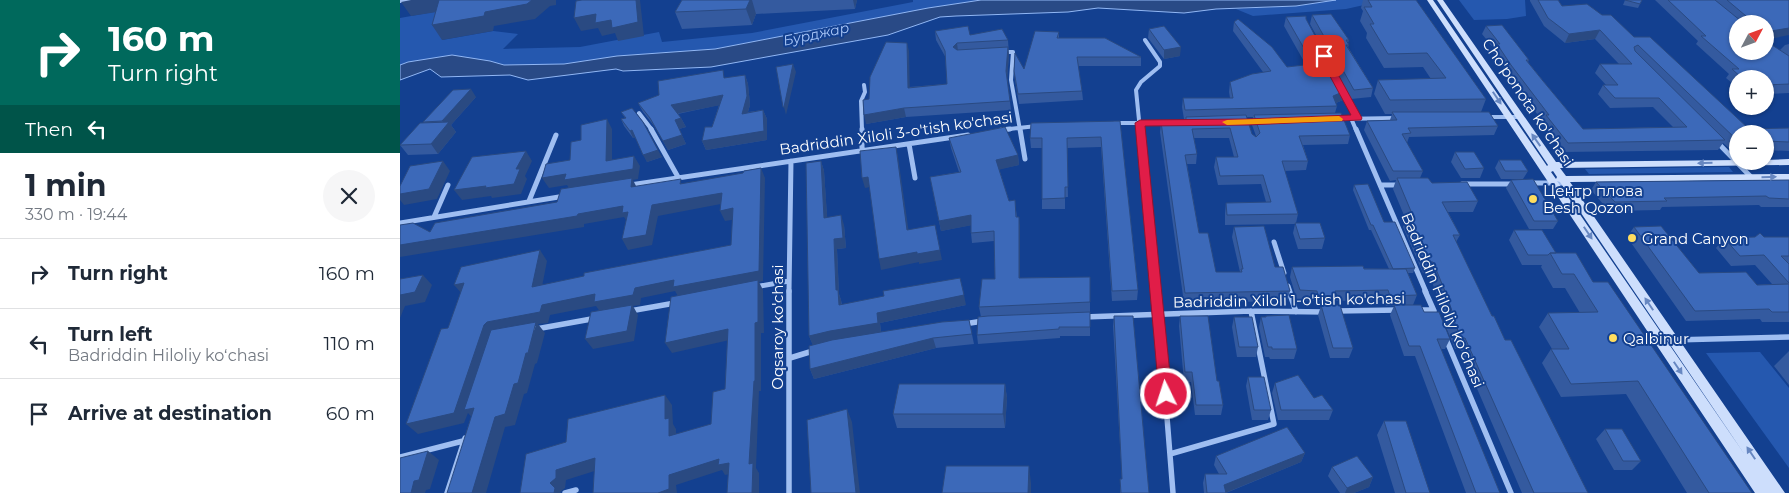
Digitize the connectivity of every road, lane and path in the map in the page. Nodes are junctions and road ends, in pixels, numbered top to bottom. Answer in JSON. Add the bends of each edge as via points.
{"nodes":[{"id":1,"x":413,"y":0,"type":"edge"},
{"id":2,"x":1430,"y":0,"type":"edge"},
{"id":3,"x":1440,"y":0,"type":"edge"},
{"id":4,"x":400,"y":1,"type":"edge"},
{"id":5,"x":1145,"y":40,"type":"dead end"},
{"id":6,"x":995,"y":53,"type":"edge"},
{"id":7,"x":1339,"y":84,"type":"edge"},
{"id":8,"x":864,"y":85,"type":"dead end"},
{"id":9,"x":638,"y":114,"type":"edge"},
{"id":10,"x":1479,"y":117,"type":"edge"},
{"id":11,"x":1515,"y":117,"type":"junction"},
{"id":12,"x":1354,"y":118,"type":"junction"},
{"id":13,"x":1404,"y":118,"type":"edge"},
{"id":14,"x":1332,"y":119,"type":"edge"},
{"id":15,"x":1140,"y":123,"type":"junction"},
{"id":16,"x":1169,"y":123,"type":"edge"},
{"id":17,"x":1110,"y":124,"type":"edge"},
{"id":18,"x":1045,"y":126,"type":"edge"},
{"id":19,"x":1019,"y":127,"type":"junction"},
{"id":20,"x":991,"y":131,"type":"edge"},
{"id":21,"x":973,"y":134,"type":"edge"},
{"id":22,"x":1710,"y":134,"type":"edge"},
{"id":23,"x":556,"y":135,"type":"dead end"},
{"id":24,"x":909,"y":144,"type":"junction"},
{"id":25,"x":862,"y":150,"type":"junction"},
{"id":26,"x":1729,"y":154,"type":"edge"},
{"id":27,"x":1025,"y":159,"type":"dead end"},
{"id":28,"x":791,"y":161,"type":"junction"},
{"id":29,"x":1774,"y":162,"type":"edge"},
{"id":30,"x":1789,"y":162,"type":"edge"},
{"id":31,"x":1729,"y":163,"type":"edge"},
{"id":32,"x":1550,"y":169,"type":"junction"},
{"id":33,"x":1745,"y":170,"type":"edge"},
{"id":34,"x":1789,"y":177,"type":"edge"},
{"id":35,"x":678,"y":178,"type":"junction"},
{"id":36,"x":915,"y":178,"type":"dead end"},
{"id":37,"x":1752,"y":178,"type":"junction"},
{"id":38,"x":1561,"y":182,"type":"junction"},
{"id":39,"x":1460,"y":184,"type":"edge"},
{"id":40,"x":448,"y":185,"type":"dead end"},
{"id":41,"x":1381,"y":185,"type":"junction"},
{"id":42,"x":1411,"y":185,"type":"edge"},
{"id":43,"x":622,"y":186,"type":"edge"},
{"id":44,"x":575,"y":194,"type":"edge"},
{"id":45,"x":529,"y":201,"type":"junction"},
{"id":46,"x":434,"y":217,"type":"junction"},
{"id":47,"x":400,"y":223,"type":"edge"},
{"id":48,"x":1274,"y":242,"type":"dead end"},
{"id":49,"x":789,"y":281,"type":"junction"},
{"id":50,"x":750,"y":288,"type":"edge"},
{"id":51,"x":682,"y":301,"type":"edge"},
{"id":52,"x":1404,"y":310,"type":"edge"},
{"id":53,"x":1414,"y":310,"type":"edge"},
{"id":54,"x":1433,"y":310,"type":"junction"},
{"id":55,"x":1251,"y":311,"type":"junction"},
{"id":56,"x":1296,"y":312,"type":"junction"},
{"id":57,"x":623,"y":313,"type":"edge"},
{"id":58,"x":1160,"y":315,"type":"junction"},
{"id":59,"x":604,"y":316,"type":"edge"},
{"id":60,"x":1074,"y":318,"type":"edge"},
{"id":61,"x":1437,"y":319,"type":"edge"},
{"id":62,"x":989,"y":320,"type":"edge"},
{"id":63,"x":958,"y":325,"type":"edge"},
{"id":64,"x":1441,"y":328,"type":"edge"},
{"id":65,"x":526,"y":331,"type":"edge"},
{"id":66,"x":1789,"y":337,"type":"edge"},
{"id":67,"x":1660,"y":340,"type":"junction"},
{"id":68,"x":1673,"y":340,"type":"junction"},
{"id":69,"x":826,"y":347,"type":"edge"},
{"id":70,"x":790,"y":358,"type":"junction"},
{"id":71,"x":466,"y":432,"type":"edge"},
{"id":72,"x":463,"y":441,"type":"junction"},
{"id":73,"x":1170,"y":454,"type":"junction"},
{"id":74,"x":400,"y":457,"type":"edge"},
{"id":75,"x":576,"y":490,"type":"dead end"},
{"id":76,"x":446,"y":493,"type":"edge"},
{"id":77,"x":565,"y":493,"type":"edge"},
{"id":78,"x":789,"y":493,"type":"edge"},
{"id":79,"x":1173,"y":493,"type":"edge"},
{"id":80,"x":1511,"y":493,"type":"edge"},
{"id":81,"x":1763,"y":493,"type":"edge"},
{"id":82,"x":1778,"y":493,"type":"edge"}],
"edges":[{"from":1,"to":4,"type":"street"},
{"from":2,"to":11,"type":"main road","name":"Cho'ponota ko'chasi","one_way":true},
{"from":3,"to":11,"type":"main road","name":"Cho'ponota ko'chasi"},
{"from":5,"to":15,"type":"street","via":[[1160,66],[1136,90]]},
{"from":6,"to":19,"type":"street","via":[[1013,52],[1011,80]]},
{"from":7,"to":12,"type":"street","name":"Badriddin Hiloliy koʻchasi"},
{"from":8,"to":25,"type":"street","via":[[861,101]]},
{"from":9,"to":35,"type":"street","via":[[653,132]]},
{"from":10,"to":11,"type":"street"},
{"from":11,"to":32,"type":"main road","name":"Cho'ponota ko'chasi"},
{"from":12,"to":13,"type":"street"},
{"from":12,"to":14,"type":"street"},
{"from":12,"to":41,"type":"street","name":"Badriddin Hiloliy koʻchasi"},
{"from":15,"to":16,"type":"street"},
{"from":15,"to":17,"type":"street"},
{"from":15,"to":58,"type":"street"},
{"from":18,"to":19,"type":"street","name":"Badriddin Xiloli 3-o'tish ko'chasi"},
{"from":19,"to":20,"type":"street","name":"Badriddin Xiloli 3-o'tish ko'chasi"},
{"from":19,"to":27,"type":"street"},
{"from":21,"to":24,"type":"street","name":"Badriddin Xiloli 3-o'tish ko'chasi"},
{"from":22,"to":26,"type":"street"},
{"from":23,"to":45,"type":"street"},
{"from":24,"to":25,"type":"street","name":"Badriddin Xiloli 3-o'tish ko'chasi"},
{"from":24,"to":36,"type":"street"},
{"from":25,"to":28,"type":"street","name":"Badriddin Xiloli 3-o'tish ko'chasi"},
{"from":28,"to":35,"type":"street","name":"Badriddin Xiloli 3-o'tish ko'chasi"},
{"from":28,"to":49,"type":"street","name":"Oqsaroy ko'chasi"},
{"from":29,"to":30,"type":"main road"},
{"from":31,"to":32,"type":"main road","one_way":true},
{"from":32,"to":38,"type":"main road","name":"Cho'ponota ko'chasi"},
{"from":33,"to":37,"type":"street"},
{"from":37,"to":34,"type":"main road","one_way":true},
{"from":35,"to":43,"type":"street","name":"Badriddin Xiloli 3-o'tish ko'chasi"},
{"from":37,"to":38,"type":"main road"},
{"from":38,"to":39,"type":"street"},
{"from":38,"to":67,"type":"main road","name":"Cho'ponota ko'chasi","one_way":true},
{"from":68,"to":38,"type":"main road","name":"Cho'ponota ko'chasi","one_way":true},
{"from":40,"to":46,"type":"street"},
{"from":41,"to":42,"type":"street"},
{"from":41,"to":54,"type":"street","name":"Badriddin Hiloliy koʻchasi"},
{"from":44,"to":45,"type":"street"},
{"from":45,"to":46,"type":"street"},
{"from":46,"to":47,"type":"street"},
{"from":48,"to":56,"type":"street"},
{"from":49,"to":50,"type":"street"},
{"from":49,"to":70,"type":"street","name":"Oqsaroy ko'chasi"},
{"from":51,"to":57,"type":"street"},
{"from":52,"to":56,"type":"street","name":"Badriddin Xiloli 1-o'tish ko'chasi"},
{"from":53,"to":54,"type":"street","name":"Badriddin Xiloli 1-o'tish ko'chasi"},
{"from":54,"to":61,"type":"street","name":"Badriddin Hiloliy koʻchasi"},
{"from":55,"to":56,"type":"street","name":"Badriddin Xiloli 1-o'tish ko'chasi"},
{"from":55,"to":58,"type":"street","name":"Badriddin Xiloli 1-o'tish ko'chasi"},
{"from":55,"to":73,"type":"street","via":[[1274,424]]},
{"from":58,"to":60,"type":"street","name":"Badriddin Xiloli 1-o'tish ko'chasi"},
{"from":58,"to":73,"type":"street"},
{"from":59,"to":65,"type":"street"},
{"from":62,"to":63,"type":"street"},
{"from":64,"to":80,"type":"street","name":"Badriddin Hiloliy koʻchasi"},
{"from":66,"to":68,"type":"street"},
{"from":67,"to":68,"type":"street"},
{"from":67,"to":81,"type":"main road","name":"Cho'ponota ko'chasi","one_way":true},
{"from":82,"to":68,"type":"main road","name":"Cho'ponota ko'chasi","one_way":true},
{"from":69,"to":70,"type":"street"},
{"from":70,"to":78,"type":"street","name":"Oqsaroy ko'chasi"},
{"from":71,"to":72,"type":"street"},
{"from":72,"to":74,"type":"street"},
{"from":72,"to":76,"type":"street"},
{"from":73,"to":79,"type":"street"},
{"from":75,"to":77,"type":"street"}]}
